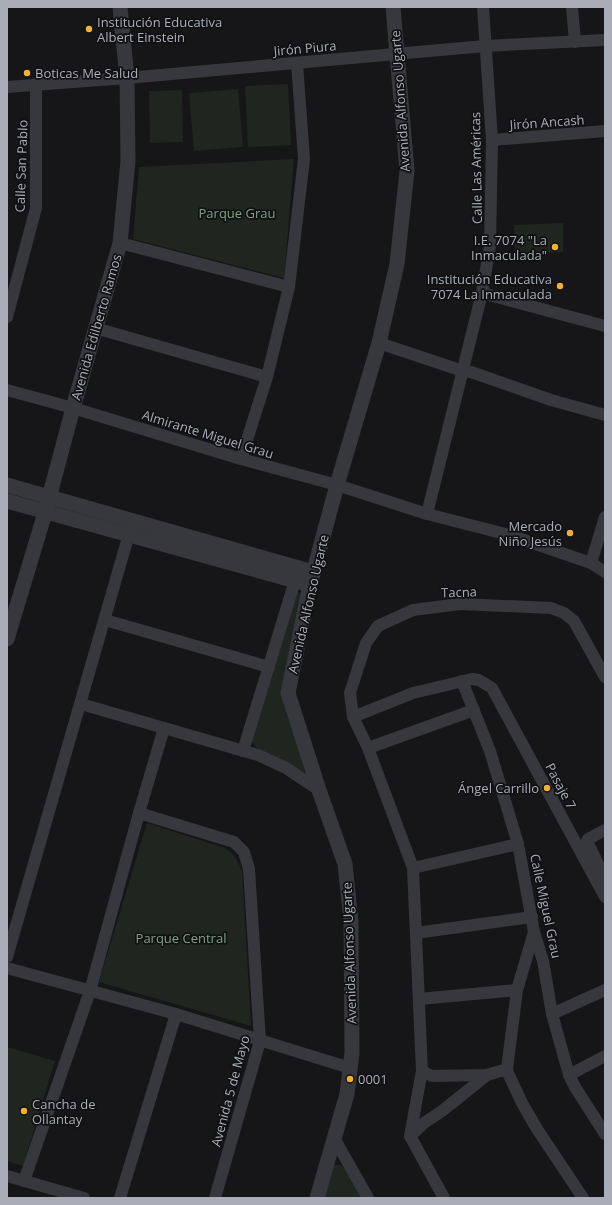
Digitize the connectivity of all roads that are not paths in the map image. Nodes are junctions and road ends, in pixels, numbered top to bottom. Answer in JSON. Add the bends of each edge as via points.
{"nodes":[{"id":1,"x":120,"y":7,"type":"edge"},
{"id":2,"x":393,"y":7,"type":"edge"},
{"id":3,"x":483,"y":7,"type":"edge"},
{"id":4,"x":572,"y":7,"type":"edge"},
{"id":5,"x":605,"y":40,"type":"edge"},
{"id":6,"x":575,"y":42,"type":"junction"},
{"id":7,"x":485,"y":46,"type":"junction"},
{"id":8,"x":398,"y":55,"type":"junction"},
{"id":9,"x":297,"y":63,"type":"junction"},
{"id":10,"x":127,"y":78,"type":"junction"},
{"id":11,"x":36,"y":84,"type":"junction"},
{"id":12,"x":7,"y":87,"type":"edge"},
{"id":13,"x":605,"y":131,"type":"edge"},
{"id":14,"x":492,"y":140,"type":"junction"},
{"id":15,"x":120,"y":243,"type":"junction"},
{"id":16,"x":289,"y":287,"type":"junction"},
{"id":17,"x":482,"y":293,"type":"junction"},
{"id":18,"x":7,"y":317,"type":"edge"},
{"id":19,"x":605,"y":326,"type":"edge"},
{"id":20,"x":96,"y":328,"type":"junction"},
{"id":21,"x":379,"y":343,"type":"junction"},
{"id":22,"x":463,"y":371,"type":"junction"},
{"id":23,"x":267,"y":377,"type":"junction"},
{"id":24,"x":7,"y":390,"type":"edge"},
{"id":25,"x":73,"y":408,"type":"junction"},
{"id":26,"x":605,"y":415,"type":"edge"},
{"id":27,"x":241,"y":459,"type":"junction"},
{"id":28,"x":7,"y":485,"type":"edge"},
{"id":29,"x":336,"y":485,"type":"junction"},
{"id":30,"x":49,"y":497,"type":"junction"},
{"id":31,"x":7,"y":501,"type":"edge"},
{"id":32,"x":45,"y":513,"type":"junction"},
{"id":33,"x":427,"y":514,"type":"junction"},
{"id":34,"x":605,"y":517,"type":"edge"},
{"id":35,"x":133,"y":521,"type":"junction"},
{"id":36,"x":128,"y":536,"type":"junction"},
{"id":37,"x":591,"y":563,"type":"junction"},
{"id":38,"x":605,"y":572,"type":"edge"},
{"id":39,"x":297,"y":575,"type":"junction"},
{"id":40,"x":312,"y":579,"type":"junction"},
{"id":41,"x":104,"y":620,"type":"junction"},
{"id":42,"x":7,"y":639,"type":"edge"},
{"id":43,"x":269,"y":667,"type":"junction"},
{"id":44,"x":605,"y":677,"type":"edge"},
{"id":45,"x":462,"y":681,"type":"junction"},
{"id":46,"x":81,"y":704,"type":"junction"},
{"id":47,"x":474,"y":710,"type":"junction"},
{"id":48,"x":353,"y":717,"type":"junction"},
{"id":49,"x":164,"y":728,"type":"junction"},
{"id":50,"x":368,"y":748,"type":"junction"},
{"id":51,"x":243,"y":751,"type":"junction"},
{"id":52,"x":319,"y":790,"type":"junction"},
{"id":53,"x":139,"y":813,"type":"junction"},
{"id":54,"x":605,"y":830,"type":"edge"},
{"id":55,"x":518,"y":844,"type":"junction"},
{"id":56,"x":413,"y":868,"type":"junction"},
{"id":57,"x":605,"y":896,"type":"edge"},
{"id":58,"x":532,"y":917,"type":"junction"},
{"id":59,"x":534,"y":932,"type":"junction"},
{"id":60,"x":416,"y":933,"type":"junction"},
{"id":61,"x":7,"y":957,"type":"edge"},
{"id":62,"x":7,"y":968,"type":"edge"},
{"id":63,"x":517,"y":990,"type":"junction"},
{"id":64,"x":605,"y":990,"type":"edge"},
{"id":65,"x":90,"y":991,"type":"junction"},
{"id":66,"x":419,"y":999,"type":"junction"},
{"id":67,"x":176,"y":1014,"type":"junction"},
{"id":68,"x":552,"y":1014,"type":"junction"},
{"id":69,"x":260,"y":1041,"type":"junction"},
{"id":70,"x":605,"y":1056,"type":"edge"},
{"id":71,"x":350,"y":1068,"type":"junction"},
{"id":72,"x":507,"y":1069,"type":"junction"},
{"id":73,"x":422,"y":1071,"type":"junction"},
{"id":74,"x":487,"y":1075,"type":"junction"},
{"id":75,"x":569,"y":1075,"type":"junction"},
{"id":76,"x":605,"y":1134,"type":"edge"},
{"id":77,"x":410,"y":1136,"type":"junction"},
{"id":78,"x":334,"y":1138,"type":"junction"},
{"id":79,"x":7,"y":1176,"type":"edge"},
{"id":80,"x":24,"y":1181,"type":"junction"},
{"id":81,"x":84,"y":1198,"type":"edge"},
{"id":82,"x":120,"y":1198,"type":"edge"},
{"id":83,"x":215,"y":1198,"type":"edge"},
{"id":84,"x":317,"y":1198,"type":"edge"},
{"id":85,"x":368,"y":1198,"type":"edge"},
{"id":86,"x":444,"y":1198,"type":"edge"},
{"id":87,"x":583,"y":1198,"type":"edge"}],
"edges":[{"from":1,"to":10,"type":"street","name":"Avenida Edilberto Ramos"},
{"from":2,"to":8,"type":"street","name":"Avenida Alfonso Ugarte"},
{"from":3,"to":7,"type":"street","name":"Calle Las Américas"},
{"from":4,"to":6,"type":"street"},
{"from":5,"to":6,"type":"street","name":"Jirón Piura"},
{"from":6,"to":7,"type":"street","name":"Jirón Piura"},
{"from":7,"to":8,"type":"street","name":"Jirón Piura"},
{"from":7,"to":14,"type":"street","name":"Calle Las Américas"},
{"from":8,"to":9,"type":"street","name":"Jirón Piura"},
{"from":8,"to":21,"type":"street","name":"Avenida Alfonso Ugarte","via":[[407,171],[397,264]]},
{"from":9,"to":10,"type":"street","name":"Jirón Piura"},
{"from":9,"to":16,"type":"street","via":[[304,159]]},
{"from":10,"to":11,"type":"street","name":"Jirón Piura"},
{"from":10,"to":15,"type":"street","name":"Avenida Edilberto Ramos","via":[[128,164]]},
{"from":11,"to":12,"type":"street","name":"Jirón Piura"},
{"from":11,"to":18,"type":"street","name":"Calle San Pablo","via":[[36,208]]},
{"from":13,"to":14,"type":"street","name":"Jirón Ancash"},
{"from":14,"to":17,"type":"street","name":"Calle Las Américas","via":[[490,246]]},
{"from":15,"to":16,"type":"street"},
{"from":15,"to":20,"type":"street","name":"Avenida Edilberto Ramos"},
{"from":16,"to":23,"type":"street"},
{"from":17,"to":19,"type":"street"},
{"from":17,"to":22,"type":"street","name":"Calle Las Américas"},
{"from":20,"to":23,"type":"street"},
{"from":20,"to":25,"type":"street","name":"Avenida Edilberto Ramos"},
{"from":21,"to":22,"type":"street"},
{"from":21,"to":29,"type":"street","name":"Avenida Alfonso Ugarte"},
{"from":22,"to":26,"type":"street"},
{"from":22,"to":33,"type":"street","name":"Calle Las Américas"},
{"from":23,"to":27,"type":"street"},
{"from":24,"to":25,"type":"street","name":"Almirante Miguel Grau"},
{"from":25,"to":27,"type":"street","name":"Almirante Miguel Grau"},
{"from":25,"to":30,"type":"street","name":"Avenida Edilberto Ramos"},
{"from":27,"to":29,"type":"street","name":"Almirante Miguel Grau"},
{"from":28,"to":30,"type":"street"},
{"from":29,"to":33,"type":"street","name":"Almirante Miguel Grau"},
{"from":29,"to":40,"type":"street","name":"Avenida Alfonso Ugarte"},
{"from":30,"to":32,"type":"street","name":"Avenida Edilberto Ramos"},
{"from":30,"to":35,"type":"street"},
{"from":31,"to":32,"type":"street"},
{"from":32,"to":36,"type":"street"},
{"from":32,"to":42,"type":"street","name":"Avenida Edilberto Ramos"},
{"from":33,"to":37,"type":"street","name":"Almirante Miguel Grau","via":[[509,534]]},
{"from":34,"to":37,"type":"street"},
{"from":35,"to":36,"type":"street"},
{"from":35,"to":39,"type":"street"},
{"from":36,"to":39,"type":"street"},
{"from":36,"to":41,"type":"street"},
{"from":37,"to":38,"type":"street","name":"Almirante Miguel Grau"},
{"from":39,"to":40,"type":"street"},
{"from":39,"to":43,"type":"street"},
{"from":40,"to":52,"type":"street","name":"Avenida Alfonso Ugarte","via":[[288,693]]},
{"from":41,"to":43,"type":"street"},
{"from":41,"to":46,"type":"street"},
{"from":43,"to":51,"type":"street"},
{"from":44,"to":48,"type":"street","name":"Tacna","via":[[574,621],[564,613],[551,608],[460,604],[413,610],[378,626],[366,643],[350,693]]},
{"from":45,"to":47,"type":"street","name":"Calle Miguel Grau"},
{"from":45,"to":48,"type":"street","via":[[412,693]]},
{"from":45,"to":57,"type":"street","name":"Pasaje 7","via":[[479,680],[492,688]]},
{"from":46,"to":49,"type":"street"},
{"from":46,"to":61,"type":"street"},
{"from":47,"to":50,"type":"street"},
{"from":47,"to":55,"type":"street","name":"Calle Miguel Grau","via":[[490,751]]},
{"from":48,"to":50,"type":"street","name":"Tacna"},
{"from":49,"to":51,"type":"street"},
{"from":49,"to":53,"type":"street"},
{"from":50,"to":56,"type":"street","name":"Tacna"},
{"from":51,"to":52,"type":"street","via":[[286,768]]},
{"from":52,"to":71,"type":"street","name":"Avenida Alfonso Ugarte","via":[[345,864],[351,921]]},
{"from":53,"to":65,"type":"street"},
{"from":53,"to":69,"type":"street","name":"Avenida 5 de Mayo","via":[[234,842],[244,852],[249,869]]},
{"from":54,"to":57,"type":"street","via":[[587,841],[598,866]]},
{"from":55,"to":56,"type":"street"},
{"from":55,"to":58,"type":"street","name":"Calle Miguel Grau"},
{"from":56,"to":60,"type":"street","name":"Tacna"},
{"from":58,"to":59,"type":"street","name":"Calle Miguel Grau"},
{"from":58,"to":60,"type":"street"},
{"from":59,"to":63,"type":"street"},
{"from":59,"to":68,"type":"street","name":"Calle Miguel Grau","via":[[543,961]]},
{"from":60,"to":66,"type":"street","name":"Tacna"},
{"from":62,"to":65,"type":"street"},
{"from":63,"to":66,"type":"street"},
{"from":63,"to":72,"type":"street"},
{"from":64,"to":68,"type":"street"},
{"from":65,"to":67,"type":"street"},
{"from":65,"to":80,"type":"street"},
{"from":66,"to":73,"type":"street","name":"Tacna"},
{"from":67,"to":69,"type":"street"},
{"from":67,"to":82,"type":"street"},
{"from":68,"to":75,"type":"street","name":"Calle Miguel Grau"},
{"from":69,"to":71,"type":"street"},
{"from":69,"to":83,"type":"street","name":"Avenida 5 de Mayo"},
{"from":70,"to":75,"type":"street"},
{"from":71,"to":78,"type":"street","name":"Avenida Alfonso Ugarte","via":[[347,1094]]},
{"from":72,"to":74,"type":"street"},
{"from":72,"to":87,"type":"street","via":[[537,1129]]},
{"from":73,"to":74,"type":"street","via":[[432,1076]]},
{"from":73,"to":77,"type":"street","name":"Tacna"},
{"from":74,"to":77,"type":"street"},
{"from":75,"to":76,"type":"street","name":"Calle Miguel Grau"},
{"from":77,"to":86,"type":"street"},
{"from":78,"to":84,"type":"street","name":"Avenida Alfonso Ugarte"},
{"from":78,"to":85,"type":"street"},
{"from":79,"to":80,"type":"street"},
{"from":80,"to":81,"type":"street"}]}
